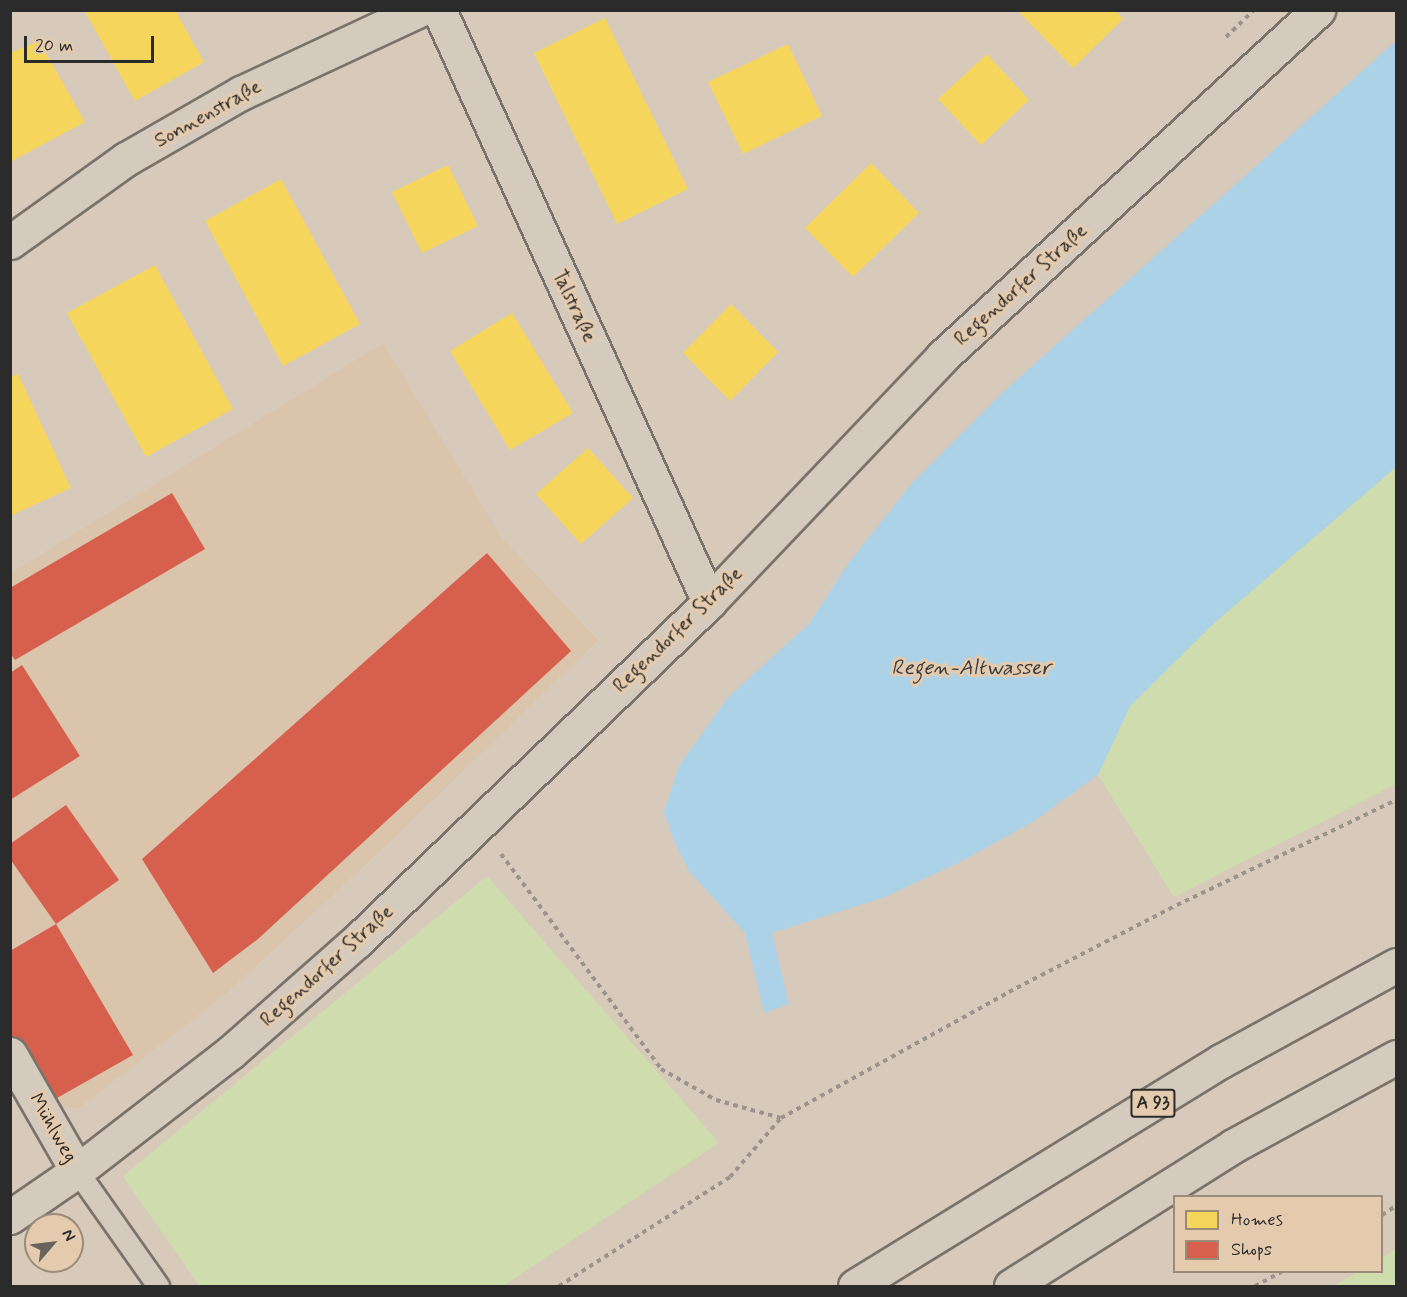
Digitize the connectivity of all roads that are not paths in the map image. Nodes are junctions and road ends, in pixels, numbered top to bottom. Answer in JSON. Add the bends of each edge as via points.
{"nodes":[{"id":1,"x":419,"y":10,"type":"edge"},
{"id":2,"x":439,"y":10,"type":"edge"},
{"id":3,"x":1318,"y":10,"type":"edge"},
{"id":4,"x":10,"y":242,"type":"edge"},
{"id":5,"x":709,"y":602,"type":"junction"},
{"id":6,"x":1396,"y":965,"type":"edge"},
{"id":7,"x":10,"y":1054,"type":"edge"},
{"id":8,"x":1396,"y":1057,"type":"edge"},
{"id":9,"x":77,"y":1171,"type":"junction"},
{"id":10,"x":10,"y":1217,"type":"edge"},
{"id":11,"x":158,"y":1287,"type":"edge"},
{"id":12,"x":855,"y":1287,"type":"edge"},
{"id":13,"x":1011,"y":1287,"type":"edge"}],
"edges":[{"from":1,"to":4,"type":"main road","name":"Sonnenstraße","via":[[241,93],[126,159]]},
{"from":2,"to":5,"type":"main road","name":"Talstraße"},
{"from":3,"to":5,"type":"main road","name":"Regendorfer Straße","via":[[942,357]]},
{"from":5,"to":9,"type":"main road","name":"Regendorfer Straße","via":[[357,941],[231,1052]]},
{"from":6,"to":12,"type":"main road","number":"A 93","via":[[1221,1062]]},
{"from":7,"to":9,"type":"main road","name":"Mühlweg"},
{"from":8,"to":13,"type":"main road","via":[[1233,1146]]},
{"from":9,"to":10,"type":"main road","name":"Regendorfer Straße"},
{"from":9,"to":11,"type":"lane"}]}
